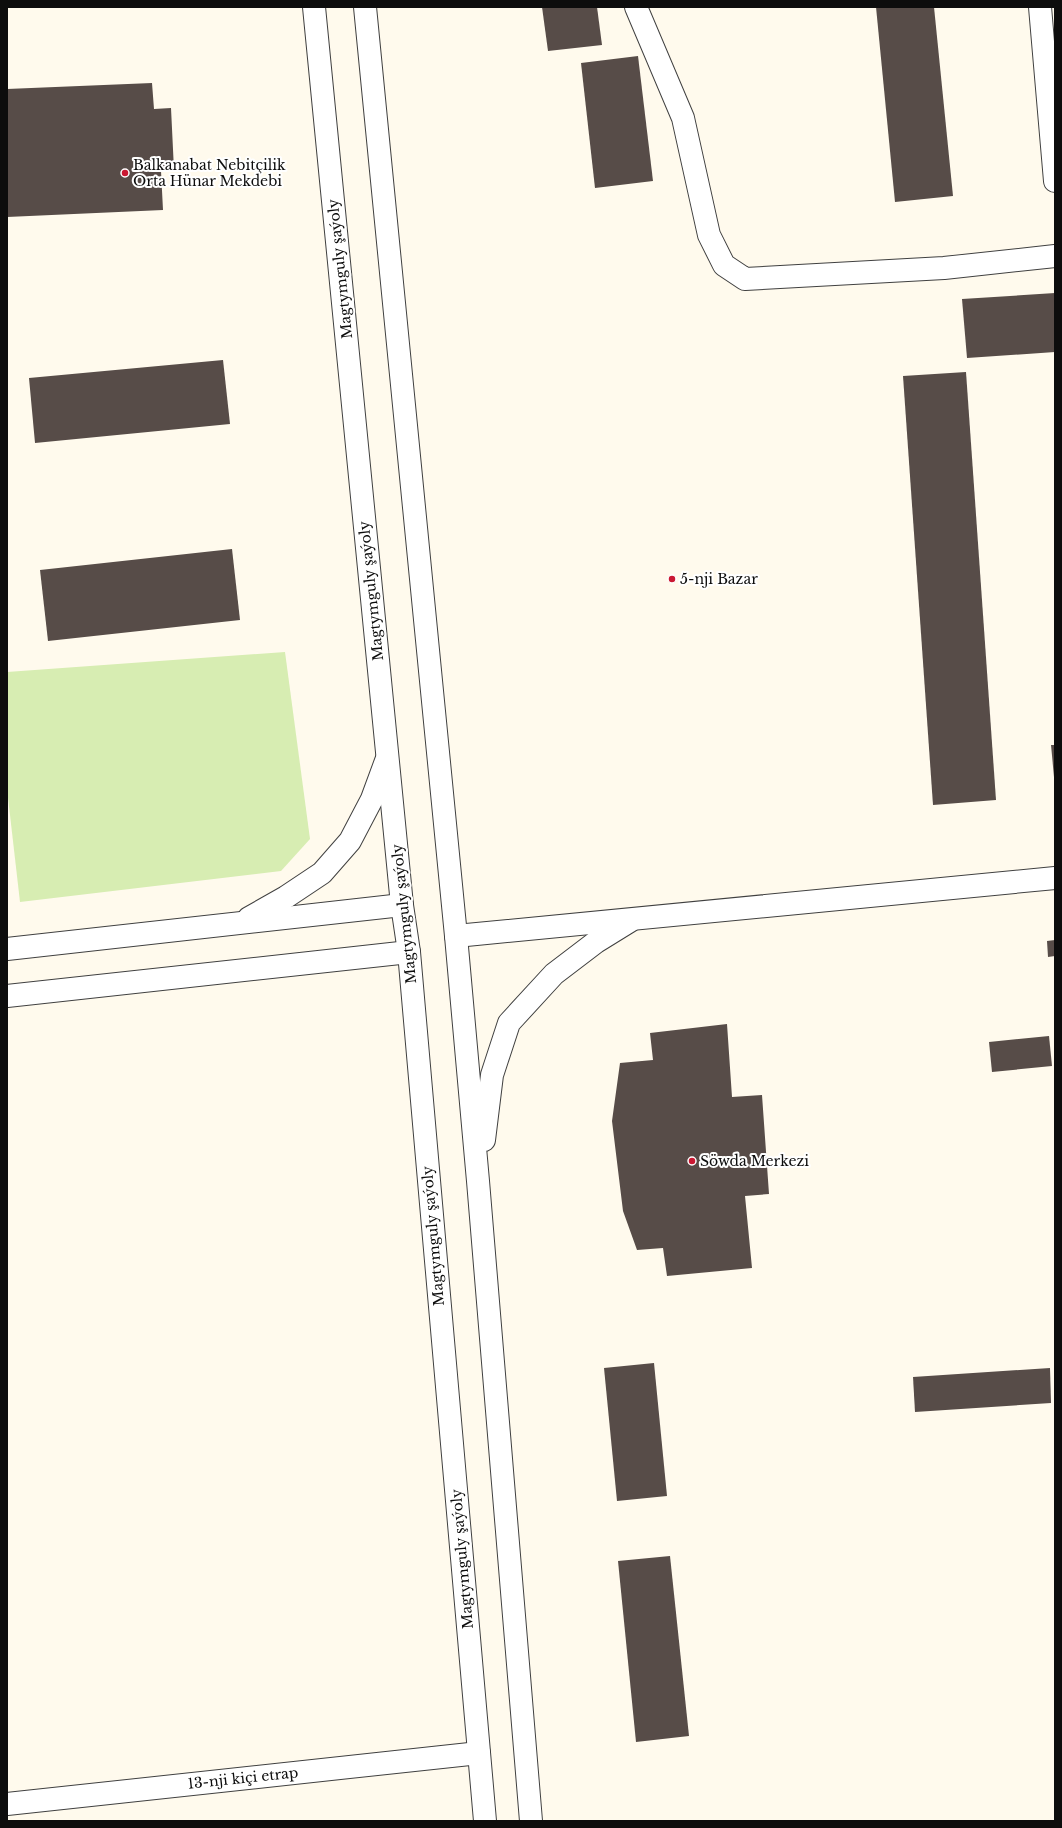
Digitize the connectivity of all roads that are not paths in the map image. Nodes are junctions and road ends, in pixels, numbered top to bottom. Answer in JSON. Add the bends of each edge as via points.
{"nodes":[{"id":1,"x":314,"y":7,"type":"edge"},
{"id":2,"x":364,"y":7,"type":"edge"},
{"id":3,"x":636,"y":7,"type":"edge"},
{"id":4,"x":1040,"y":7,"type":"edge"},
{"id":5,"x":1055,"y":181,"type":"edge"},
{"id":6,"x":1055,"y":256,"type":"edge"},
{"id":7,"x":387,"y":756,"type":"junction"},
{"id":8,"x":1055,"y":878,"type":"edge"},
{"id":9,"x":402,"y":905,"type":"junction"},
{"id":10,"x":635,"y":918,"type":"junction"},
{"id":11,"x":240,"y":923,"type":"junction"},
{"id":12,"x":456,"y":936,"type":"junction"},
{"id":13,"x":7,"y":949,"type":"edge"},
{"id":14,"x":408,"y":952,"type":"junction"},
{"id":15,"x":7,"y":996,"type":"edge"},
{"id":16,"x":478,"y":1181,"type":"junction"},
{"id":17,"x":479,"y":1753,"type":"junction"},
{"id":18,"x":7,"y":1804,"type":"edge"},
{"id":19,"x":485,"y":1821,"type":"edge"},
{"id":20,"x":532,"y":1821,"type":"edge"}],
"edges":[{"from":1,"to":7,"type":"street","name":"Magtymguly şaýoly"},
{"from":2,"to":12,"type":"street"},
{"from":3,"to":6,"type":"street","via":[[683,118],[709,235],[724,265],[745,279],[944,268]]},
{"from":4,"to":5,"type":"street"},
{"from":7,"to":9,"type":"street","name":"Magtymguly şaýoly"},
{"from":7,"to":11,"type":"street","via":[[372,799],[350,841],[322,872],[286,897]]},
{"from":8,"to":10,"type":"street"},
{"from":9,"to":11,"type":"street"},
{"from":9,"to":14,"type":"street","name":"Magtymguly şaýoly"},
{"from":10,"to":12,"type":"street"},
{"from":10,"to":16,"type":"street","via":[[596,942],[554,974],[509,1023],[492,1076]]},
{"from":11,"to":13,"type":"street"},
{"from":12,"to":16,"type":"street"},
{"from":14,"to":15,"type":"street"},
{"from":14,"to":17,"type":"street","name":"Magtymguly şaýoly"},
{"from":16,"to":20,"type":"street"},
{"from":17,"to":18,"type":"street","name":"13-nji kiçi etrap"},
{"from":17,"to":19,"type":"street","name":"Magtymguly şaýoly"}]}
